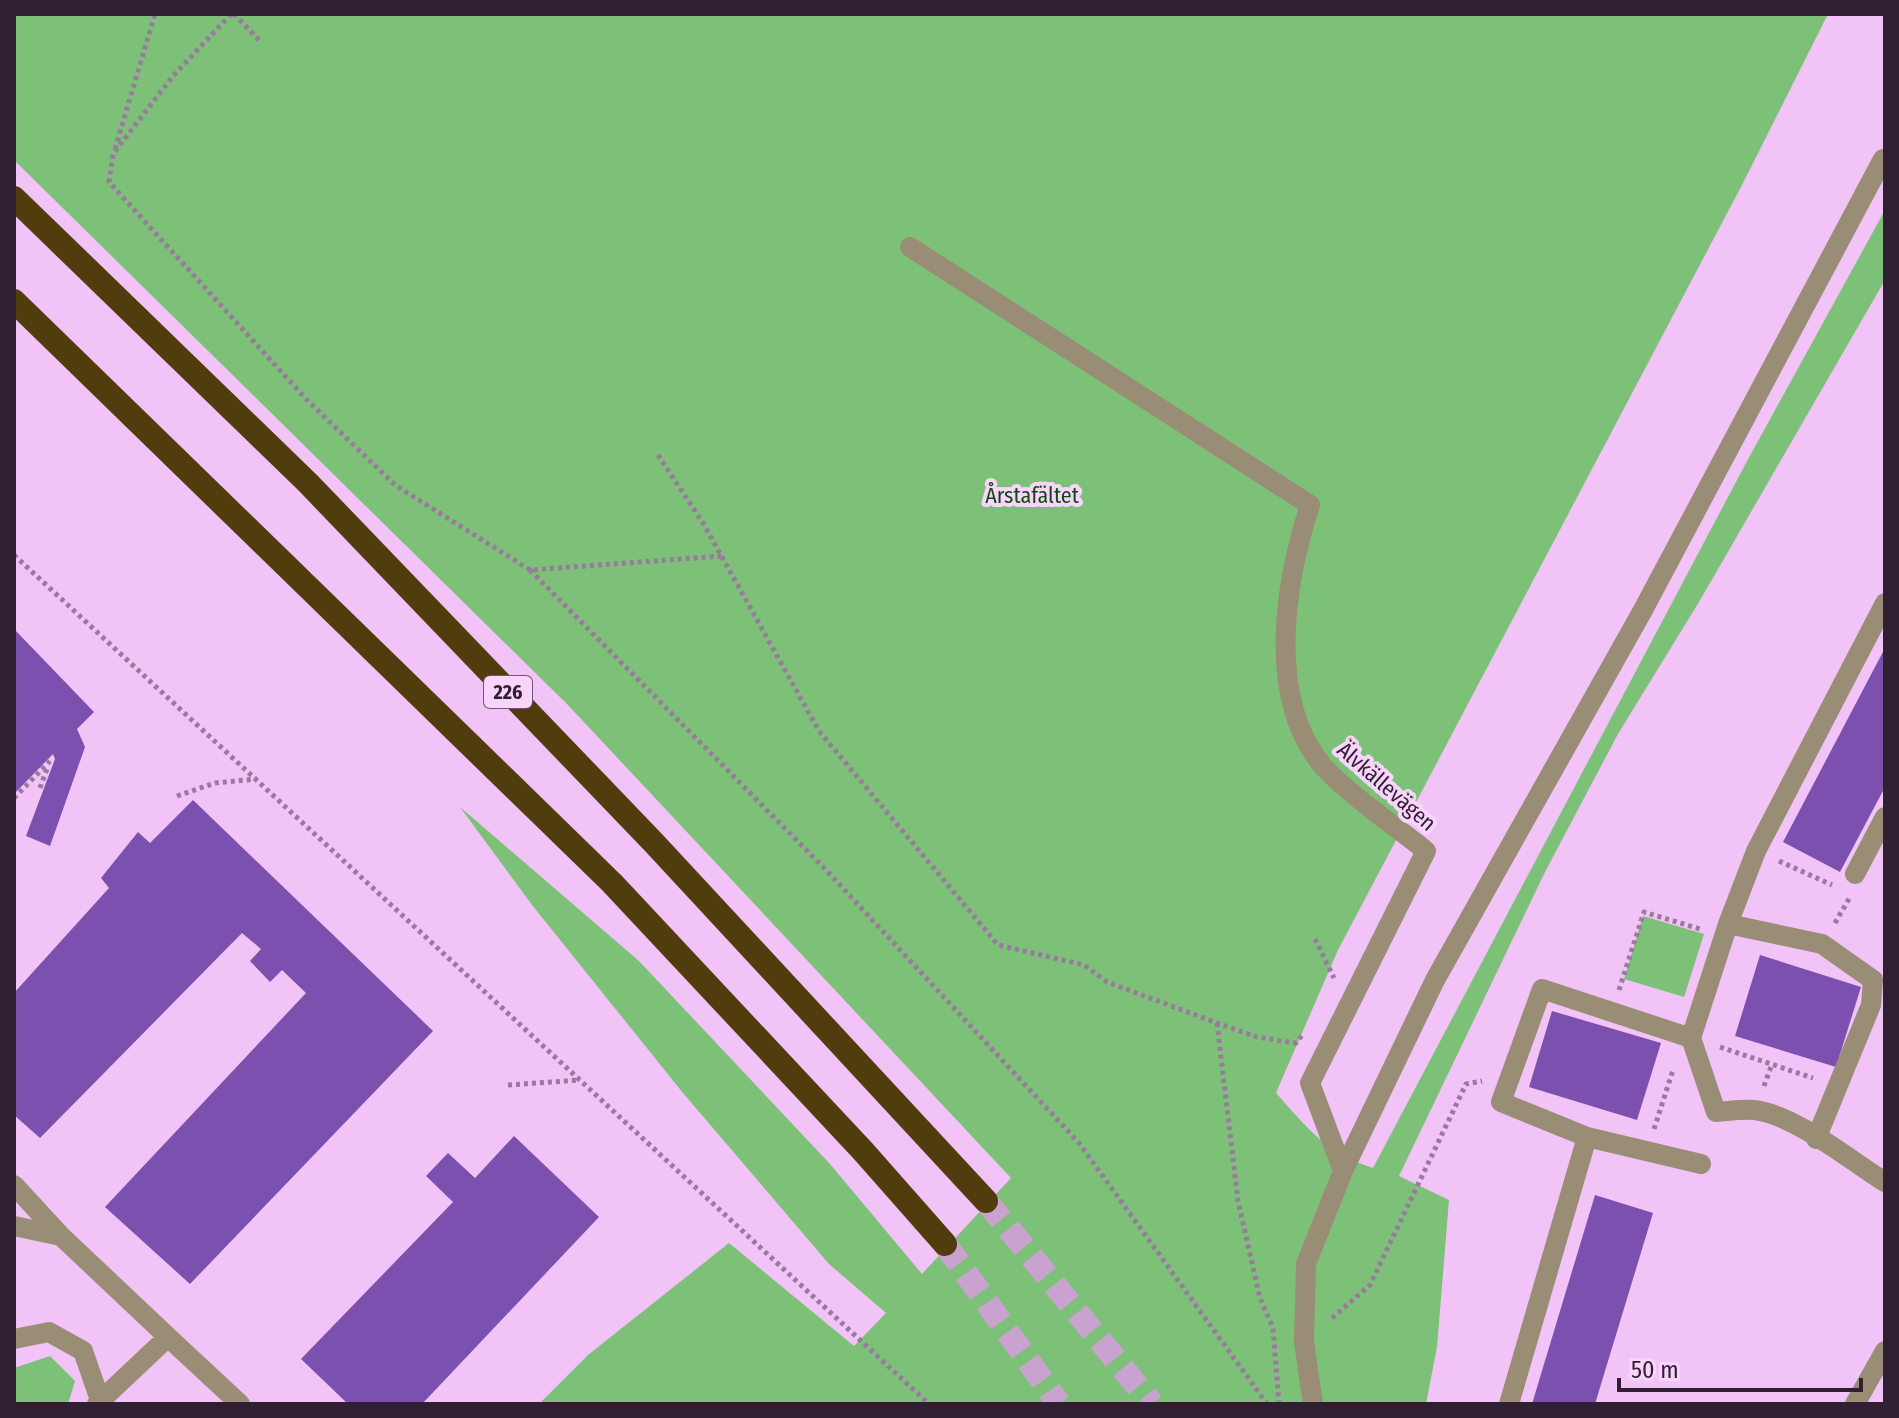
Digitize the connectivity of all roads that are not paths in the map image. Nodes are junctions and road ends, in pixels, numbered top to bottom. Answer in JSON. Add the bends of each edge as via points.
{"nodes":[{"id":1,"x":1883,"y":159,"type":"dead end"},
{"id":2,"x":14,"y":198,"type":"edge"},
{"id":3,"x":910,"y":247,"type":"dead end"},
{"id":4,"x":14,"y":301,"type":"edge"},
{"id":5,"x":1885,"y":603,"type":"edge"},
{"id":6,"x":1885,"y":817,"type":"edge"},
{"id":7,"x":1853,"y":884,"type":"road end"},
{"id":8,"x":1726,"y":930,"type":"junction"},
{"id":9,"x":1688,"y":1036,"type":"junction"},
{"id":10,"x":1587,"y":1137,"type":"junction"},
{"id":11,"x":1816,"y":1139,"type":"junction"},
{"id":12,"x":1701,"y":1164,"type":"dead end"},
{"id":13,"x":1343,"y":1171,"type":"junction"},
{"id":14,"x":1885,"y":1182,"type":"edge"},
{"id":15,"x":14,"y":1185,"type":"edge"},
{"id":16,"x":986,"y":1201,"type":"tunnel mouth"},
{"id":17,"x":15,"y":1226,"type":"edge"},
{"id":18,"x":61,"y":1236,"type":"junction"},
{"id":19,"x":945,"y":1244,"type":"tunnel mouth"},
{"id":20,"x":168,"y":1337,"type":"junction"},
{"id":21,"x":14,"y":1339,"type":"edge"},
{"id":22,"x":1885,"y":1351,"type":"edge"},
{"id":23,"x":98,"y":1402,"type":"edge"},
{"id":24,"x":240,"y":1404,"type":"edge"},
{"id":25,"x":1313,"y":1404,"type":"edge"},
{"id":26,"x":1509,"y":1404,"type":"edge"},
{"id":27,"x":1855,"y":1404,"type":"edge"}],
"edges":[{"from":1,"to":13,"type":"street","via":[[1643,610],[1435,980]]},
{"from":2,"to":16,"type":"highway","number":"226","via":[[308,483],[654,843]]},
{"from":3,"to":13,"type":"street","name":"Älvkällevägen","via":[[1310,505],[1288,603],[1291,694],[1301,732],[1323,767],[1426,851],[1310,1083]]},
{"from":4,"to":19,"type":"highway","via":[[612,883]]},
{"from":5,"to":8,"type":"street","via":[[1756,851]]},
{"from":6,"to":7,"type":"street"},
{"from":8,"to":9,"type":"street"},
{"from":8,"to":11,"type":"street","via":[[1822,944],[1873,980],[1871,1005]]},
{"from":9,"to":10,"type":"street","via":[[1542,989],[1501,1102]]},
{"from":9,"to":11,"type":"street","via":[[1716,1112],[1756,1110]]},
{"from":10,"to":12,"type":"street"},
{"from":10,"to":26,"type":"street"},
{"from":11,"to":14,"type":"street"},
{"from":13,"to":25,"type":"street","via":[[1306,1264],[1304,1342]]},
{"from":15,"to":18,"type":"street"},
{"from":17,"to":18,"type":"street"},
{"from":18,"to":20,"type":"street"},
{"from":20,"to":23,"type":"street"},
{"from":20,"to":24,"type":"street"},
{"from":21,"to":23,"type":"street","via":[[49,1332],[83,1351]]},
{"from":22,"to":27,"type":"street"}]}
